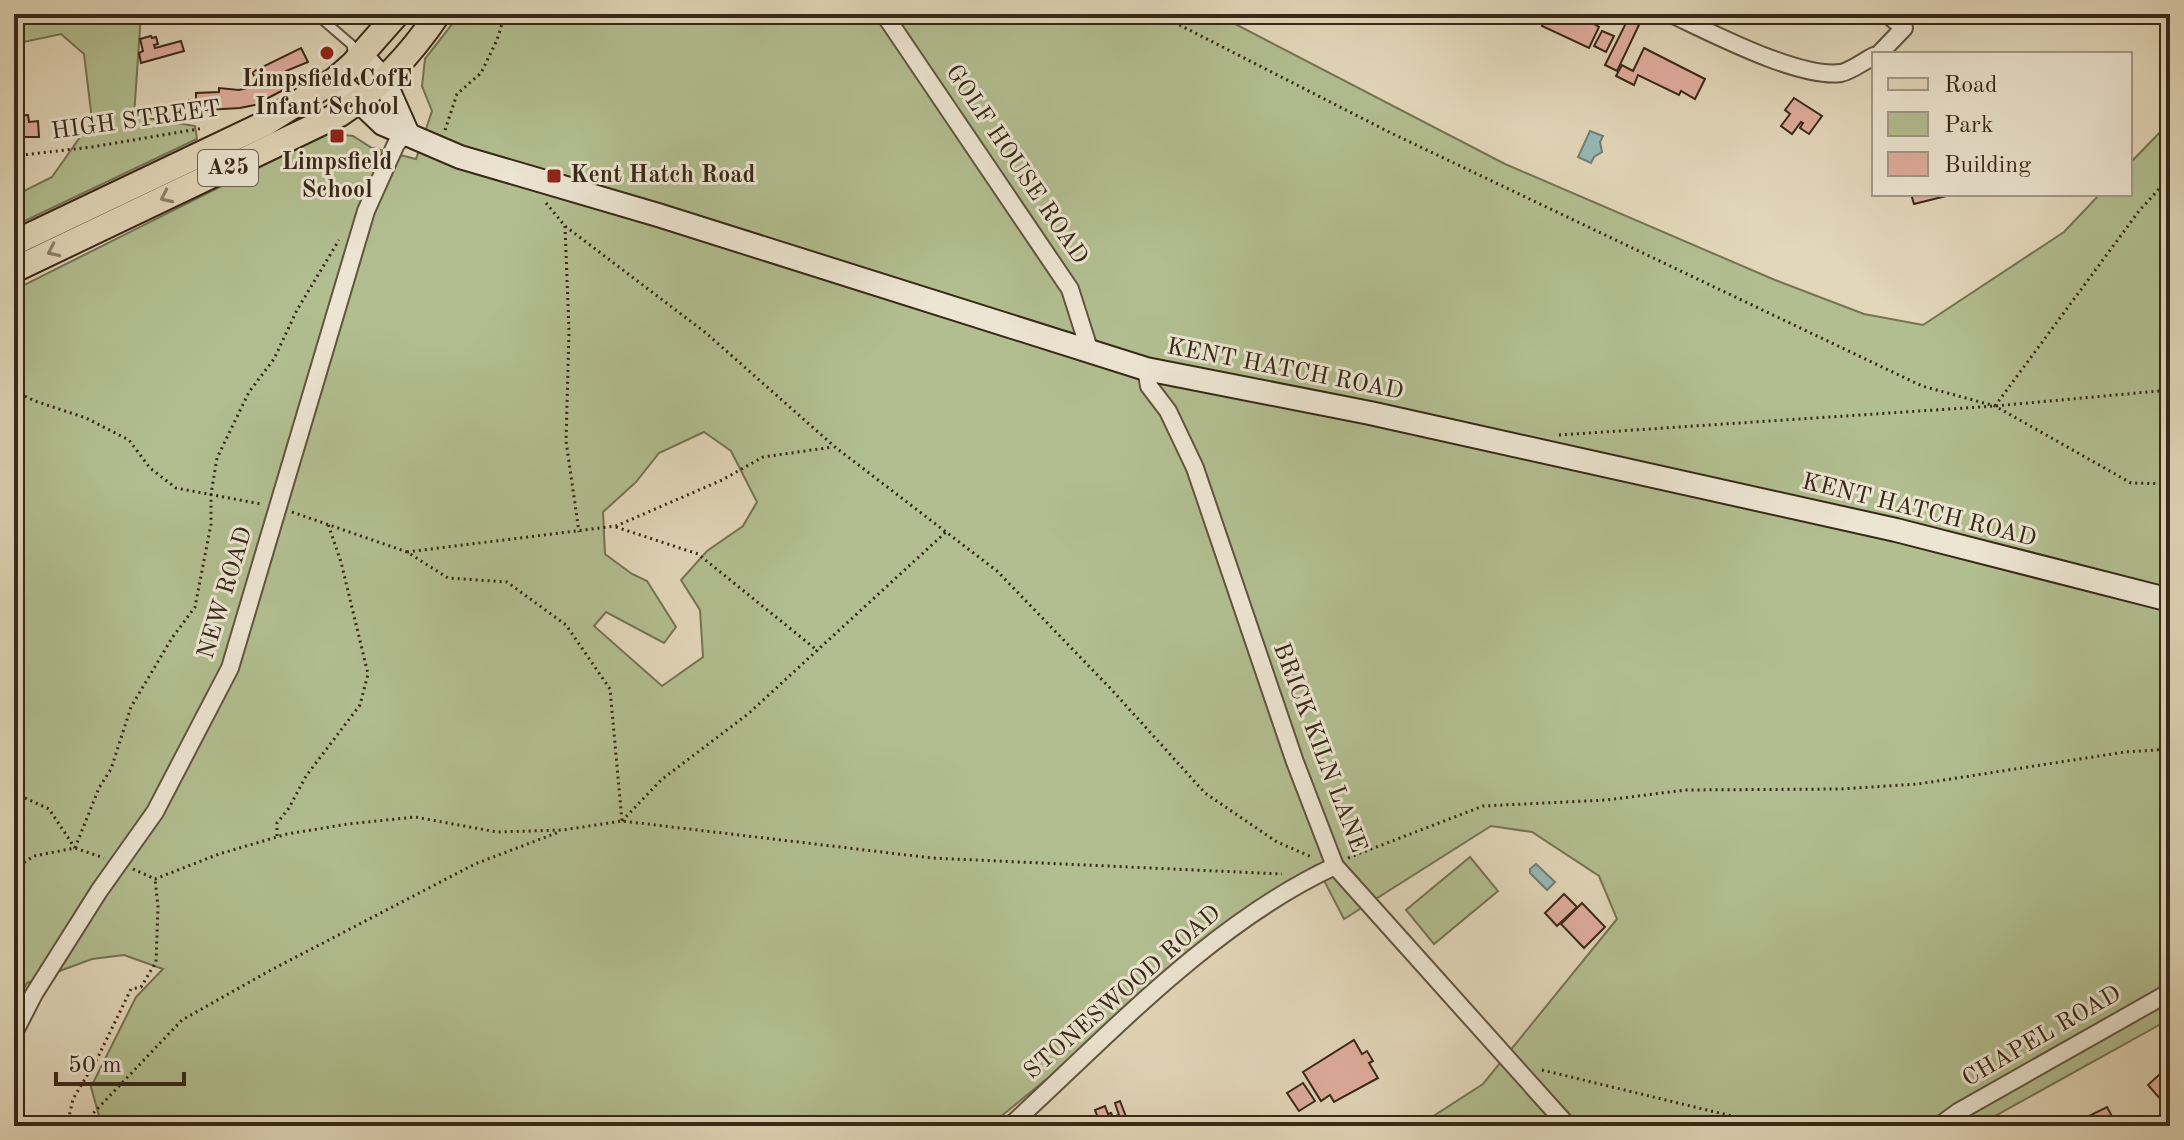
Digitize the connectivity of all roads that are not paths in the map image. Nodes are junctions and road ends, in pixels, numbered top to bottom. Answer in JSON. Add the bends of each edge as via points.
{"nodes":[{"id":1,"x":316,"y":14,"type":"edge"},
{"id":2,"x":397,"y":14,"type":"edge"},
{"id":3,"x":438,"y":14,"type":"edge"},
{"id":4,"x":884,"y":14,"type":"edge"},
{"id":5,"x":1671,"y":14,"type":"edge"},
{"id":6,"x":1887,"y":14,"type":"edge"},
{"id":7,"x":1879,"y":52,"type":"edge"},
{"id":8,"x":1872,"y":57,"type":"edge"},
{"id":9,"x":349,"y":67,"type":"junction"},
{"id":10,"x":372,"y":91,"type":"junction"},
{"id":11,"x":407,"y":132,"type":"junction"},
{"id":12,"x":14,"y":243,"type":"edge"},
{"id":13,"x":14,"y":270,"type":"edge"},
{"id":14,"x":1090,"y":352,"type":"junction"},
{"id":15,"x":1146,"y":369,"type":"junction"},
{"id":16,"x":2170,"y":600,"type":"edge"},
{"id":17,"x":1335,"y":866,"type":"junction"},
{"id":18,"x":2170,"y":992,"type":"edge"},
{"id":19,"x":14,"y":1033,"type":"edge"},
{"id":20,"x":1010,"y":1126,"type":"edge"},
{"id":21,"x":1568,"y":1126,"type":"edge"},
{"id":22,"x":1939,"y":1126,"type":"edge"}],
"edges":[{"from":1,"to":9,"type":"lane","via":[[352,45]]},
{"from":2,"to":9,"type":"main road"},
{"from":3,"to":10,"type":"main road","number":"A25"},
{"from":4,"to":14,"type":"street","name":"GOLF HOUSE ROAD","via":[[1070,289]]},
{"from":5,"to":8,"type":"street","via":[[1747,50],[1813,71],[1841,73]]},
{"from":6,"to":7,"type":"street","via":[[1904,28]]},
{"from":9,"to":10,"type":"main road"},
{"from":9,"to":10,"type":"main road"},
{"from":9,"to":12,"type":"main road","via":[[264,124]]},
{"from":10,"to":11,"type":"main road"},
{"from":10,"to":13,"type":"main road","number":"A25","one_way":true,"via":[[324,123]]},
{"from":11,"to":14,"type":"main road","name":"KENT HATCH ROAD","via":[[439,149]]},
{"from":11,"to":19,"type":"street","name":"NEW ROAD","via":[[396,144],[366,211],[230,668],[155,812],[99,891]]},
{"from":14,"to":15,"type":"main road","name":"KENT HATCH ROAD"},
{"from":15,"to":16,"type":"main road","name":"KENT HATCH ROAD","via":[[1896,530]]},
{"from":15,"to":17,"type":"street","name":"BRICK KILN LANE","via":[[1149,386],[1168,411],[1195,468]]},
{"from":17,"to":20,"type":"street","name":"STONESWOOD ROAD","via":[[1218,936]]},
{"from":17,"to":21,"type":"street","name":"BRICK KILN LANE"},
{"from":18,"to":22,"type":"street","name":"CHAPEL ROAD"}]}
